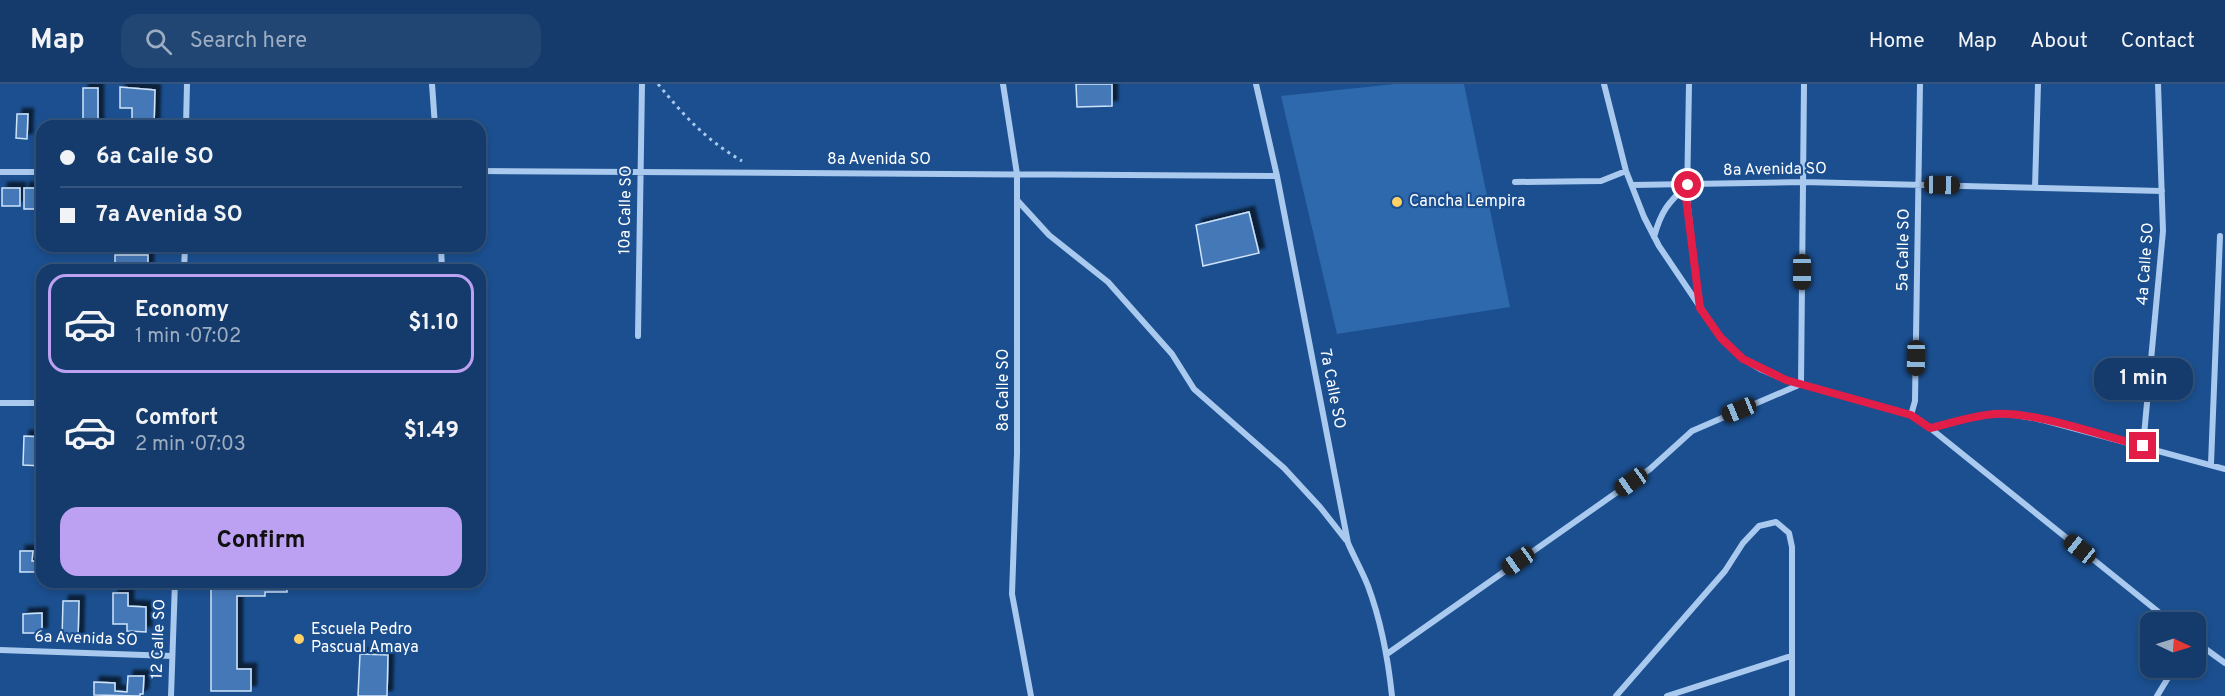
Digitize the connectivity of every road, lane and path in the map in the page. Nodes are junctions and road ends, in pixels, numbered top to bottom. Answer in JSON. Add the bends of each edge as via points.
{"nodes":[{"id":1,"x":187,"y":84,"type":"edge"},
{"id":2,"x":432,"y":84,"type":"edge"},
{"id":3,"x":642,"y":84,"type":"edge"},
{"id":4,"x":658,"y":84,"type":"edge"},
{"id":5,"x":1003,"y":84,"type":"edge"},
{"id":6,"x":1256,"y":84,"type":"edge"},
{"id":7,"x":1604,"y":84,"type":"edge"},
{"id":8,"x":1689,"y":84,"type":"edge"},
{"id":9,"x":1804,"y":84,"type":"edge"},
{"id":10,"x":1920,"y":84,"type":"edge"},
{"id":11,"x":2038,"y":84,"type":"edge"},
{"id":12,"x":2158,"y":84,"type":"edge"},
{"id":13,"x":186,"y":120,"type":"edge"},
{"id":14,"x":435,"y":120,"type":"edge"},
{"id":15,"x":742,"y":162,"type":"dead end"},
{"id":16,"x":486,"y":171,"type":"edge"},
{"id":17,"x":1626,"y":171,"type":"junction"},
{"id":18,"x":0,"y":172,"type":"edge"},
{"id":19,"x":36,"y":172,"type":"edge"},
{"id":20,"x":640,"y":172,"type":"junction"},
{"id":21,"x":1017,"y":174,"type":"junction"},
{"id":22,"x":1277,"y":176,"type":"junction"},
{"id":23,"x":1515,"y":182,"type":"dead end"},
{"id":24,"x":1803,"y":182,"type":"junction"},
{"id":25,"x":1919,"y":184,"type":"junction"},
{"id":26,"x":1632,"y":185,"type":"junction"},
{"id":27,"x":1688,"y":185,"type":"junction"},
{"id":28,"x":2035,"y":188,"type":"junction"},
{"id":29,"x":2162,"y":191,"type":"junction"},
{"id":30,"x":1017,"y":200,"type":"junction"},
{"id":31,"x":2220,"y":236,"type":"dead end"},
{"id":32,"x":1654,"y":237,"type":"junction"},
{"id":33,"x":1700,"y":308,"type":"junction"},
{"id":34,"x":638,"y":336,"type":"dead end"},
{"id":35,"x":1801,"y":384,"type":"junction"},
{"id":36,"x":0,"y":403,"type":"edge"},
{"id":37,"x":36,"y":403,"type":"edge"},
{"id":38,"x":1911,"y":415,"type":"junction"},
{"id":39,"x":1930,"y":428,"type":"junction"},
{"id":40,"x":2143,"y":446,"type":"junction"},
{"id":41,"x":2211,"y":465,"type":"junction"},
{"id":42,"x":2225,"y":469,"type":"edge"},
{"id":43,"x":1348,"y":543,"type":"junction"},
{"id":44,"x":175,"y":588,"type":"edge"},
{"id":45,"x":2159,"y":612,"type":"edge"},
{"id":46,"x":2206,"y":649,"type":"edge"},
{"id":47,"x":0,"y":650,"type":"edge"},
{"id":48,"x":1387,"y":654,"type":"junction"},
{"id":49,"x":172,"y":656,"type":"junction"},
{"id":50,"x":1791,"y":656,"type":"junction"},
{"id":51,"x":2225,"y":663,"type":"edge"},
{"id":52,"x":2168,"y":678,"type":"edge"},
{"id":53,"x":171,"y":696,"type":"edge"},
{"id":54,"x":1031,"y":696,"type":"edge"},
{"id":55,"x":1392,"y":696,"type":"edge"},
{"id":56,"x":1616,"y":696,"type":"edge"},
{"id":57,"x":1667,"y":696,"type":"edge"},
{"id":58,"x":1792,"y":696,"type":"edge"},
{"id":59,"x":2157,"y":696,"type":"edge"}],
"edges":[{"from":1,"to":13,"type":"street"},
{"from":2,"to":14,"type":"street"},
{"from":3,"to":20,"type":"street","name":"10a Calle SO"},
{"from":4,"to":15,"type":"path","via":[[715,145]]},
{"from":5,"to":21,"type":"street","name":"8a Calle SO"},
{"from":6,"to":22,"type":"street","name":"7a Calle SO"},
{"from":7,"to":17,"type":"street"},
{"from":8,"to":27,"type":"street"},
{"from":9,"to":24,"type":"street"},
{"from":10,"to":25,"type":"street","name":"5a Calle SO"},
{"from":11,"to":28,"type":"street"},
{"from":12,"to":29,"type":"street","name":"4a Calle SO"},
{"from":16,"to":20,"type":"street","name":"8a Avenida SO"},
{"from":17,"to":23,"type":"street","via":[[1601,181]]},
{"from":17,"to":26,"type":"street"},
{"from":18,"to":19,"type":"street"},
{"from":20,"to":21,"type":"street","name":"8a Avenida SO"},
{"from":20,"to":34,"type":"street","name":"10a Calle SO"},
{"from":21,"to":22,"type":"street","name":"8a Avenida SO"},
{"from":21,"to":30,"type":"street","name":"8a Calle SO"},
{"from":22,"to":43,"type":"street","name":"7a Calle SO"},
{"from":24,"to":25,"type":"street","name":"8a Avenida SO"},
{"from":24,"to":27,"type":"street","name":"8a Avenida SO"},
{"from":24,"to":35,"type":"street"},
{"from":25,"to":28,"type":"street","name":"8a Avenida SO"},
{"from":25,"to":38,"type":"street","name":"5a Calle SO","via":[[1916,401]]},
{"from":26,"to":27,"type":"street","name":"8a Avenida SO"},
{"from":26,"to":32,"type":"street"},
{"from":27,"to":32,"type":"street","via":[[1668,203]]},
{"from":27,"to":33,"type":"street","via":[[1686,198]]},
{"from":28,"to":29,"type":"street","name":"8a Avenida SO"},
{"from":29,"to":40,"type":"street","name":"4a Calle SO","via":[[2163,231]]},
{"from":30,"to":43,"type":"street","via":[[1049,235],[1108,282],[1172,354],[1194,389],[1284,468]]},
{"from":30,"to":54,"type":"street","name":"8a Calle SO","via":[[1017,453],[1012,594]]},
{"from":31,"to":41,"type":"street"},
{"from":32,"to":33,"type":"street"},
{"from":33,"to":35,"type":"street","via":[[1721,338],[1743,359]]},
{"from":35,"to":38,"type":"street"},
{"from":35,"to":48,"type":"street","via":[[1692,431],[1650,469]]},
{"from":36,"to":37,"type":"street"},
{"from":38,"to":39,"type":"street"},
{"from":39,"to":40,"type":"street","via":[[1996,414],[2043,420]]},
{"from":39,"to":45,"type":"street"},
{"from":40,"to":41,"type":"street"},
{"from":41,"to":42,"type":"street"},
{"from":43,"to":48,"type":"street","name":"7a Calle SO","via":[[1368,585]]},
{"from":44,"to":49,"type":"street","name":"12 Calle SO"},
{"from":46,"to":51,"type":"street"},
{"from":47,"to":49,"type":"street","name":"6a Avenida SO"},
{"from":48,"to":55,"type":"street","name":"7a Calle SO"},
{"from":49,"to":53,"type":"street","name":"12 Calle SO"},
{"from":50,"to":56,"type":"street","via":[[1792,547],[1789,533],[1776,522],[1759,526],[1743,543],[1725,571]]},
{"from":50,"to":57,"type":"street"},
{"from":50,"to":58,"type":"street"},
{"from":52,"to":59,"type":"street"}]}
